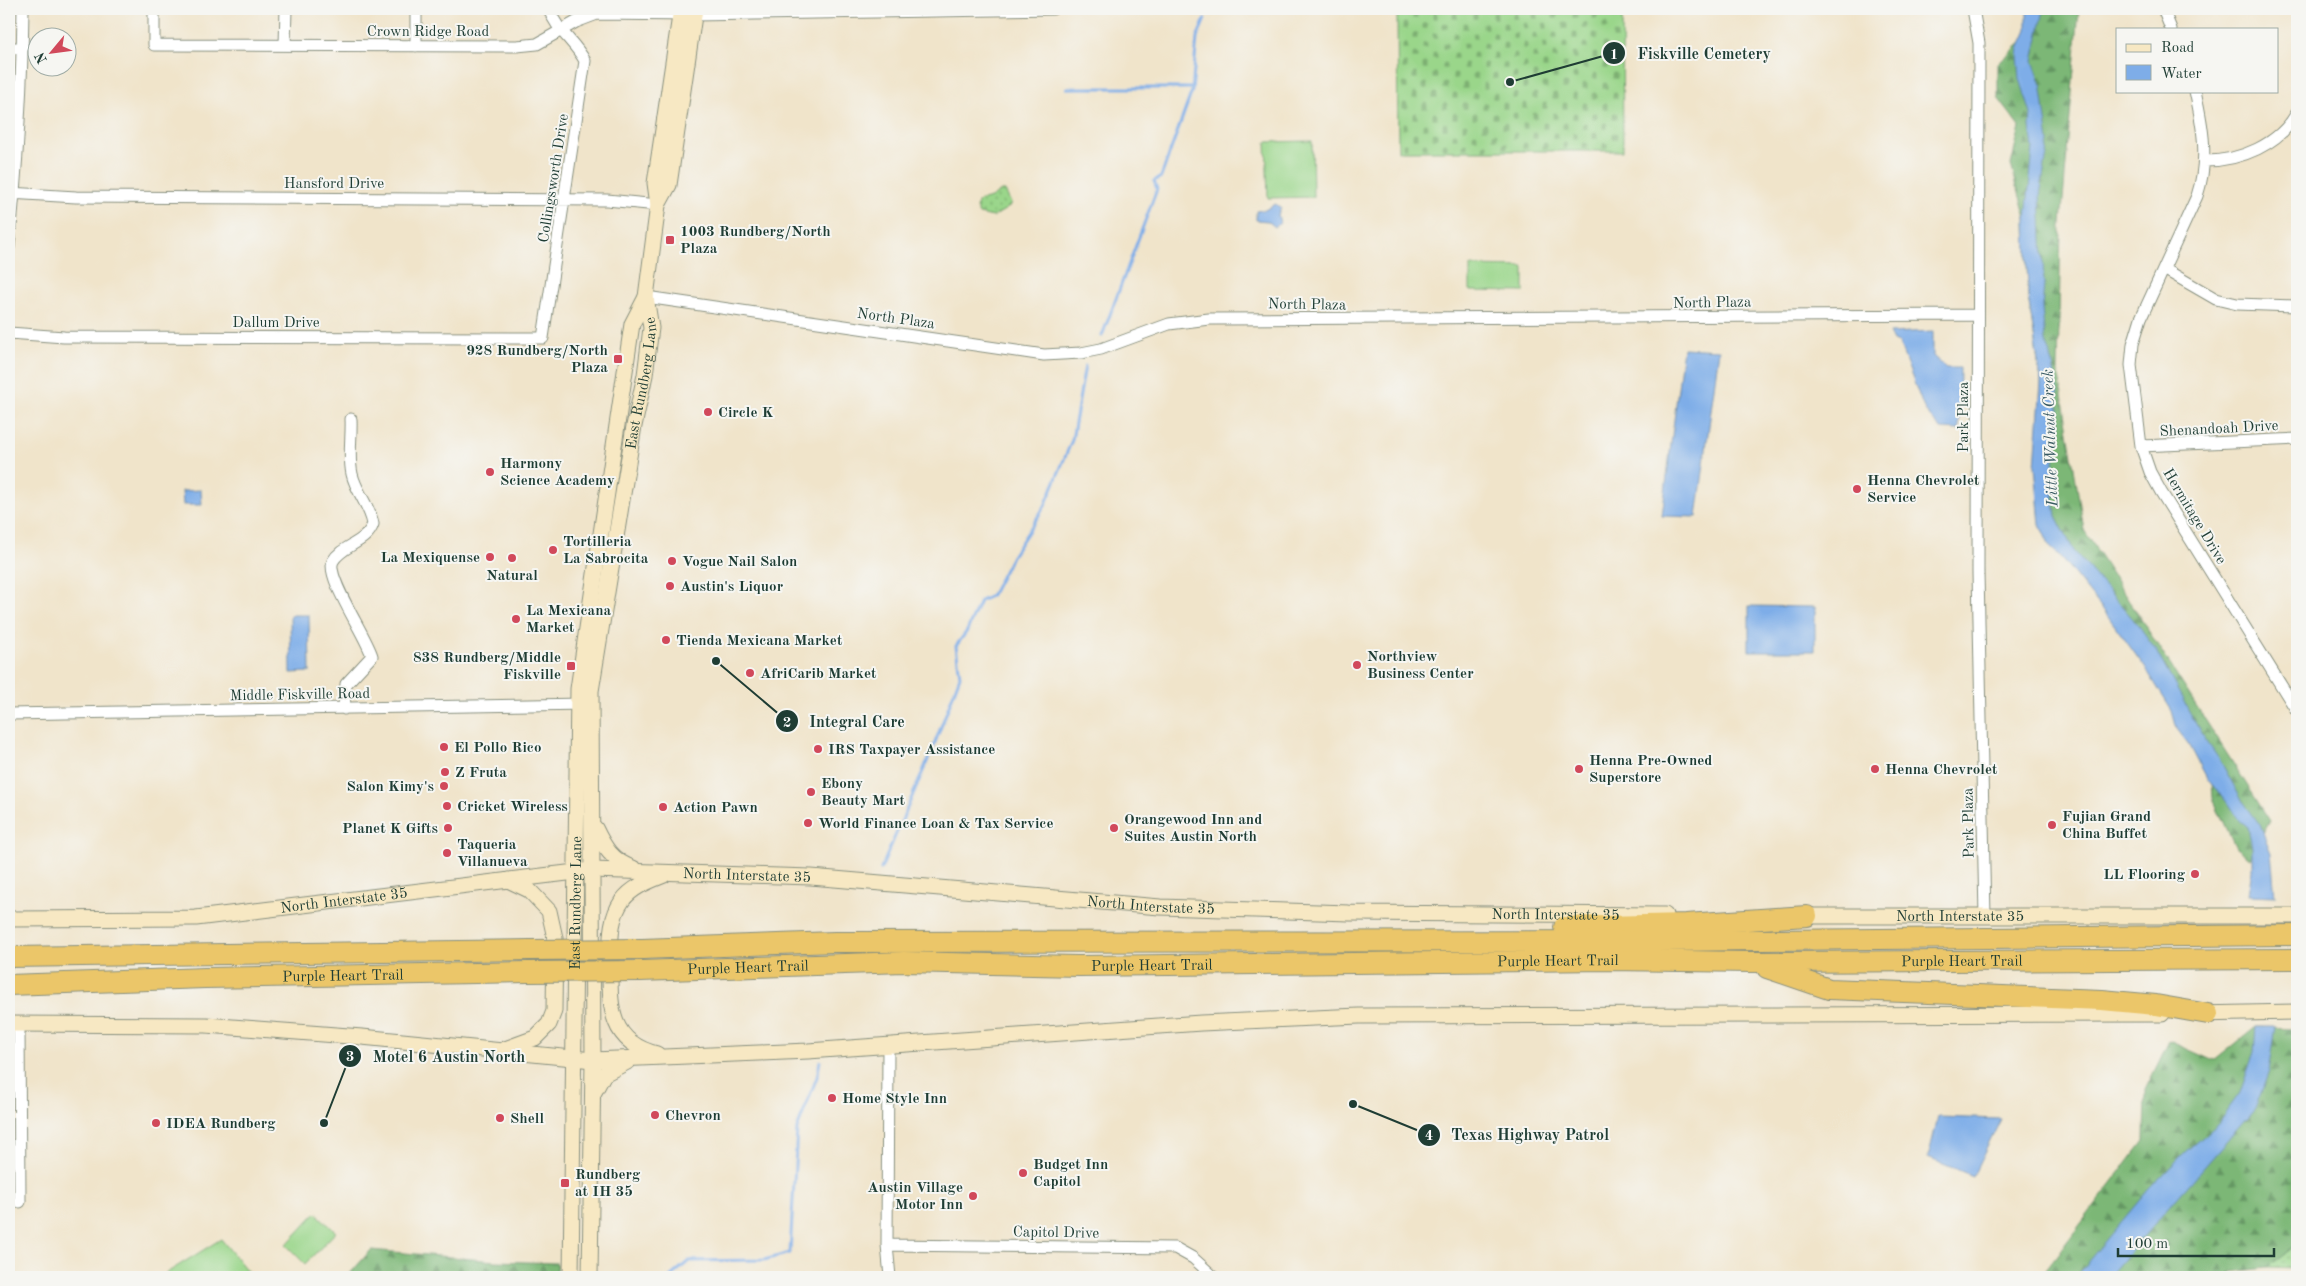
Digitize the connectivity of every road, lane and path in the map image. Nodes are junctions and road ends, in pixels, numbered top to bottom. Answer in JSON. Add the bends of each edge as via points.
{"nodes":[{"id":1,"x":22,"y":9,"type":"edge"},
{"id":2,"x":154,"y":9,"type":"edge"},
{"id":3,"x":286,"y":9,"type":"edge"},
{"id":4,"x":416,"y":9,"type":"edge"},
{"id":5,"x":549,"y":9,"type":"edge"},
{"id":6,"x":1053,"y":9,"type":"edge"},
{"id":7,"x":1973,"y":9,"type":"edge"},
{"id":8,"x":2163,"y":9,"type":"edge"},
{"id":9,"x":687,"y":12,"type":"edge"},
{"id":10,"x":2171,"y":28,"type":"edge"},
{"id":11,"x":561,"y":31,"type":"junction"},
{"id":12,"x":285,"y":45,"type":"junction"},
{"id":13,"x":416,"y":46,"type":"junction"},
{"id":14,"x":9,"y":48,"type":"edge"},
{"id":15,"x":22,"y":48,"type":"junction"},
{"id":16,"x":2194,"y":92,"type":"edge"},
{"id":17,"x":2297,"y":113,"type":"edge"},
{"id":18,"x":2204,"y":161,"type":"junction"},
{"id":19,"x":12,"y":193,"type":"edge"},
{"id":20,"x":565,"y":200,"type":"junction"},
{"id":21,"x":658,"y":205,"type":"junction"},
{"id":22,"x":9,"y":247,"type":"edge"},
{"id":23,"x":2164,"y":269,"type":"junction"},
{"id":24,"x":646,"y":297,"type":"junction"},
{"id":25,"x":2297,"y":306,"type":"edge"},
{"id":26,"x":1978,"y":315,"type":"junction"},
{"id":27,"x":9,"y":333,"type":"edge"},
{"id":28,"x":543,"y":338,"type":"joint"},
{"id":29,"x":351,"y":419,"type":"dead end"},
{"id":30,"x":2297,"y":439,"type":"edge"},
{"id":31,"x":2141,"y":446,"type":"junction"},
{"id":32,"x":584,"y":704,"type":"junction"},
{"id":33,"x":344,"y":709,"type":"junction"},
{"id":34,"x":2297,"y":711,"type":"edge"},
{"id":35,"x":9,"y":714,"type":"edge"},
{"id":36,"x":593,"y":824,"type":"junction"},
{"id":37,"x":592,"y":870,"type":"junction"},
{"id":38,"x":639,"y":870,"type":"junction"},
{"id":39,"x":576,"y":871,"type":"junction"},
{"id":40,"x":668,"y":873,"type":"junction"},
{"id":41,"x":508,"y":880,"type":"junction"},
{"id":42,"x":1807,"y":916,"type":"junction"},
{"id":43,"x":2297,"y":916,"type":"edge"},
{"id":44,"x":1985,"y":917,"type":"junction"},
{"id":45,"x":9,"y":919,"type":"edge"},
{"id":46,"x":2297,"y":935,"type":"edge"},
{"id":47,"x":1353,"y":940,"type":"junction"},
{"id":48,"x":9,"y":957,"type":"edge"},
{"id":49,"x":2297,"y":959,"type":"edge"},
{"id":50,"x":1751,"y":962,"type":"junction"},
{"id":51,"x":9,"y":985,"type":"edge"},
{"id":52,"x":2297,"y":1012,"type":"edge"},
{"id":53,"x":2208,"y":1014,"type":"junction"},
{"id":54,"x":14,"y":1024,"type":"edge"},
{"id":55,"x":888,"y":1046,"type":"junction"},
{"id":56,"x":501,"y":1051,"type":"junction"},
{"id":57,"x":668,"y":1057,"type":"junction"},
{"id":58,"x":575,"y":1058,"type":"junction"},
{"id":59,"x":633,"y":1059,"type":"junction"},
{"id":60,"x":593,"y":1060,"type":"junction"},
{"id":61,"x":592,"y":1097,"type":"junction"},
{"id":62,"x":20,"y":1202,"type":"dead end"},
{"id":63,"x":590,"y":1232,"type":"junction"},
{"id":64,"x":572,"y":1233,"type":"junction"},
{"id":65,"x":887,"y":1245,"type":"junction"},
{"id":66,"x":571,"y":1277,"type":"edge"},
{"id":67,"x":590,"y":1277,"type":"edge"},
{"id":68,"x":890,"y":1277,"type":"edge"},
{"id":69,"x":1214,"y":1277,"type":"edge"}],
"edges":[{"from":1,"to":15,"type":"street"},
{"from":2,"to":12,"type":"street","name":"Crown Ridge Road","via":[[154,45]]},
{"from":3,"to":12,"type":"street"},
{"from":4,"to":13,"type":"street"},
{"from":5,"to":11,"type":"street","name":"Collingsworth Drive"},
{"from":6,"to":9,"type":"street","name":"Crown Ridge Road"},
{"from":7,"to":26,"type":"street","name":"Park Plaza","via":[[1979,44]]},
{"from":8,"to":10,"type":"street"},
{"from":9,"to":11,"type":"street","name":"Crown Ridge Road","via":[[597,14]]},
{"from":9,"to":21,"type":"main road","name":"East Rundberg Lane","via":[[669,185]]},
{"from":11,"to":13,"type":"street","name":"Crown Ridge Road","via":[[526,46]]},
{"from":11,"to":20,"type":"street","name":"Collingsworth Drive","via":[[572,40],[585,61]]},
{"from":12,"to":13,"type":"street","name":"Crown Ridge Road"},
{"from":14,"to":15,"type":"street"},
{"from":15,"to":19,"type":"street"},
{"from":16,"to":18,"type":"street","name":"Hermitage Drive","via":[[2204,139]]},
{"from":17,"to":18,"type":"street","via":[[2279,135],[2263,146],[2224,161]]},
{"from":18,"to":23,"type":"street","name":"Hermitage Drive","via":[[2204,176],[2197,196]]},
{"from":19,"to":20,"type":"street","name":"Hansford Drive","via":[[76,197]]},
{"from":19,"to":22,"type":"street"},
{"from":20,"to":21,"type":"street","name":"Hansford Drive"},
{"from":20,"to":28,"type":"street","name":"Collingsworth Drive"},
{"from":21,"to":24,"type":"main road","name":"East Rundberg Lane"},
{"from":23,"to":25,"type":"street","via":[[2216,299],[2236,304]]},
{"from":23,"to":31,"type":"street","name":"Hermitage Drive","via":[[2141,318],[2133,344],[2131,365]]},
{"from":24,"to":26,"type":"street","name":"North Plaza","via":[[1044,355],[1101,350],[1168,324],[1209,319]]},
{"from":24,"to":32,"type":"main road","name":"East Rundberg Lane","via":[[651,328],[646,375]]},
{"from":26,"to":44,"type":"street","name":"Park Plaza","via":[[1978,572]]},
{"from":27,"to":28,"type":"street","name":"Dallum Drive","via":[[64,337]]},
{"from":29,"to":33,"type":"street","via":[[349,453],[352,474],[373,524],[364,537],[340,553],[331,572],[369,644],[372,656],[346,684]]},
{"from":30,"to":31,"type":"street","name":"Shenandoah Drive"},
{"from":31,"to":34,"type":"street","name":"Hermitage Drive","via":[[2161,492]]},
{"from":32,"to":33,"type":"street","name":"Middle Fiskville Road"},
{"from":32,"to":36,"type":"main road","name":"East Rundberg Lane"},
{"from":32,"to":39,"type":"main road","name":"East Rundberg Lane"},
{"from":33,"to":35,"type":"street","name":"Middle Fiskville Road"},
{"from":36,"to":37,"type":"main road","name":"East Rundberg Lane"},
{"from":36,"to":38,"type":"main road","via":[[602,845],[610,854],[624,865]]},
{"from":37,"to":38,"type":"main road","name":"North Interstate 35"},
{"from":37,"to":39,"type":"main road","name":"North Interstate 35"},
{"from":37,"to":60,"type":"main road","name":"East Rundberg Lane"},
{"from":38,"to":40,"type":"main road","name":"North Interstate 35"},
{"from":39,"to":41,"type":"main road","name":"North Interstate 35"},
{"from":39,"to":58,"type":"main road","name":"East Rundberg Lane"},
{"from":40,"to":42,"type":"main road","name":"North Interstate 35","via":[[811,877],[1170,907],[1349,913]]},
{"from":40,"to":57,"type":"main road","via":[[633,890],[616,911],[611,928],[610,998],[613,1017],[626,1039],[638,1048]]},
{"from":41,"to":45,"type":"main road","name":"North Interstate 35","via":[[196,918]]},
{"from":41,"to":56,"type":"main road","via":[[538,898],[553,922],[554,1011],[535,1038]]},
{"from":42,"to":44,"type":"main road","name":"North Interstate 35"},
{"from":42,"to":47,"type":"highway","via":[[1686,924],[1416,930]]},
{"from":43,"to":44,"type":"main road","name":"North Interstate 35"},
{"from":46,"to":47,"type":"highway","name":"Purple Heart Trail","via":[[1659,941]]},
{"from":47,"to":48,"type":"highway","name":"Purple Heart Trail","bridge":true,"via":[[835,942],[642,949]]},
{"from":49,"to":50,"type":"highway","name":"Purple Heart Trail"},
{"from":50,"to":51,"type":"highway","name":"Purple Heart Trail","bridge":true,"via":[[1610,960],[1079,966],[904,962]]},
{"from":50,"to":53,"type":"highway","via":[[1829,989],[2102,1000]]},
{"from":52,"to":53,"type":"main road"},
{"from":53,"to":55,"type":"main road","via":[[1359,1016],[1201,1023]]},
{"from":54,"to":56,"type":"main road","via":[[206,1025]]},
{"from":54,"to":62,"type":"street"},
{"from":55,"to":57,"type":"main road"},
{"from":55,"to":65,"type":"street"},
{"from":56,"to":58,"type":"main road"},
{"from":57,"to":59,"type":"main road"},
{"from":58,"to":60,"type":"main road"},
{"from":58,"to":64,"type":"main road","name":"East Rundberg Lane"},
{"from":59,"to":60,"type":"main road"},
{"from":59,"to":61,"type":"main road","via":[[604,1074]]},
{"from":60,"to":61,"type":"main road","name":"East Rundberg Lane"},
{"from":61,"to":63,"type":"main road","name":"East Rundberg Lane"},
{"from":63,"to":64,"type":"main road"},
{"from":63,"to":67,"type":"main road","name":"East Rundberg Lane"},
{"from":64,"to":66,"type":"main road","name":"East Rundberg Lane"},
{"from":65,"to":68,"type":"street"},
{"from":65,"to":69,"type":"street","name":"Capitol Drive","via":[[1175,1248],[1193,1258]]}]}
